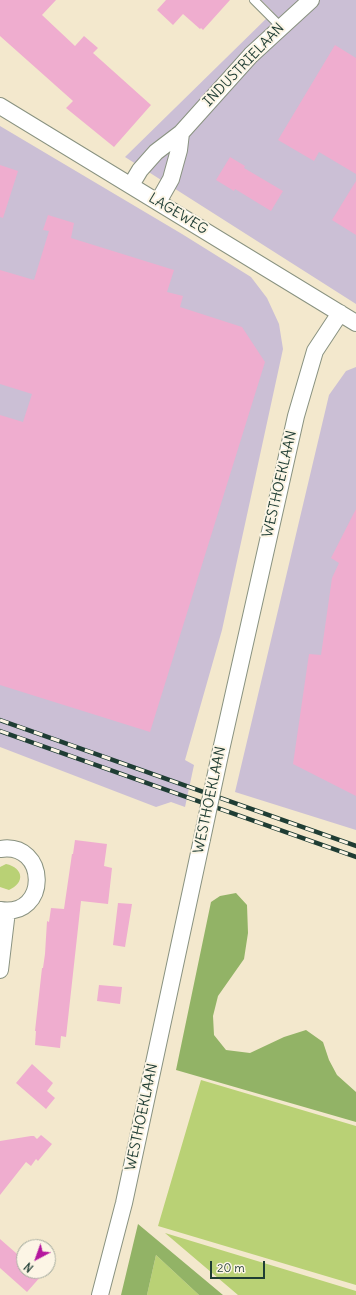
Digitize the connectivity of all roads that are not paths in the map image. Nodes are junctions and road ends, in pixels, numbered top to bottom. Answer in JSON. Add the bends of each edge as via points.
{"nodes":[{"id":1,"x":254,"y":0,"type":"edge"},
{"id":2,"x":311,"y":0,"type":"edge"},
{"id":3,"x":281,"y":27,"type":"junction"},
{"id":4,"x":0,"y":106,"type":"edge"},
{"id":5,"x":181,"y":133,"type":"junction"},
{"id":6,"x":131,"y":185,"type":"junction"},
{"id":7,"x":158,"y":202,"type":"junction"},
{"id":8,"x":340,"y":313,"type":"junction"},
{"id":9,"x":356,"y":323,"type":"edge"},
{"id":10,"x":0,"y":849,"type":"edge"},
{"id":11,"x":4,"y":911,"type":"edge"},
{"id":12,"x":0,"y":970,"type":"edge"},
{"id":13,"x":100,"y":1295,"type":"edge"}],
"edges":[{"from":1,"to":3,"type":"lane"},
{"from":2,"to":3,"type":"street","name":"INDUSTRIELAAN"},
{"from":3,"to":5,"type":"street","name":"INDUSTRIELAAN","via":[[251,55]]},
{"from":4,"to":6,"type":"street","name":"LAGEWEG"},
{"from":5,"to":6,"type":"street","name":"INDUSTRIELAAN","via":[[156,152]]},
{"from":5,"to":7,"type":"street","via":[[174,173]]},
{"from":6,"to":7,"type":"street","name":"LAGEWEG"},
{"from":7,"to":8,"type":"street","name":"LAGEWEG"},
{"from":8,"to":9,"type":"street","name":"LAGEWEG"},
{"from":8,"to":13,"type":"street","name":"WESTHOEKLAAN","bridge":true,"via":[[315,351],[296,416],[124,1203]]},
{"from":10,"to":11,"type":"street","via":[[20,851],[29,858],[38,878],[36,889],[27,903],[18,909]]},
{"from":11,"to":12,"type":"street"}]}
